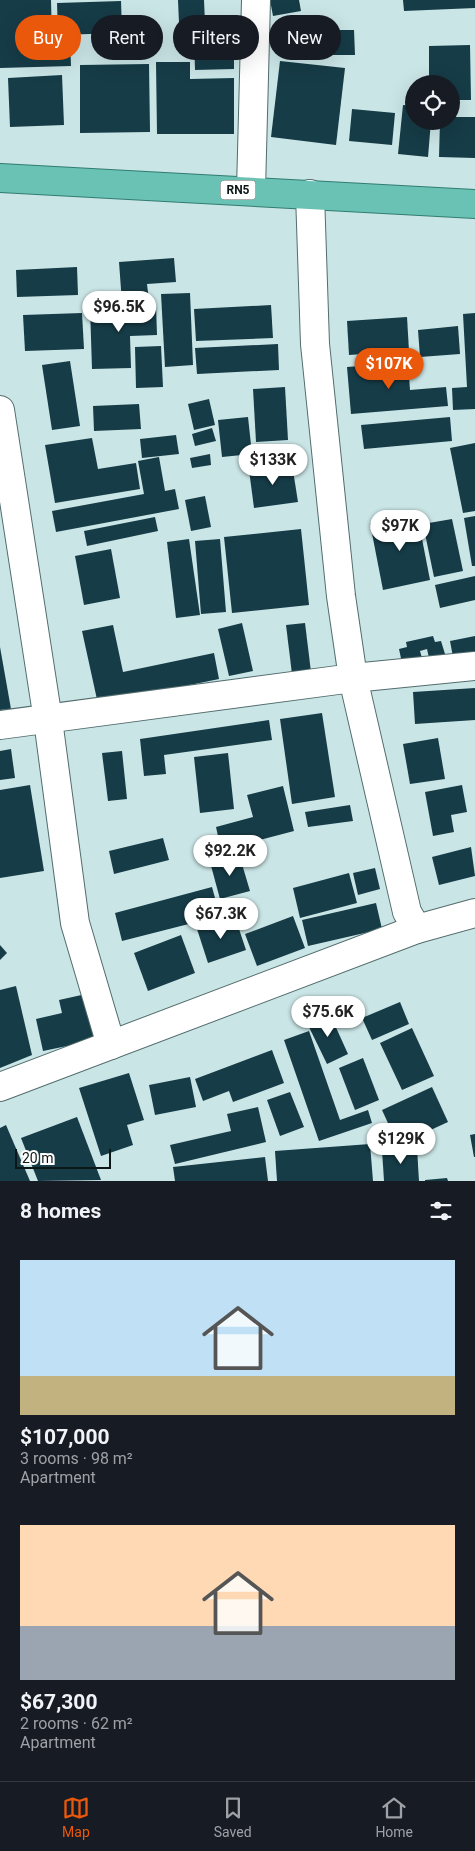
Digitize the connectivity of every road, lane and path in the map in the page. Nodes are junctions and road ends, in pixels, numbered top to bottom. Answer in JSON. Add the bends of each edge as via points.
{"nodes":[{"id":1,"x":256,"y":0,"type":"edge"},
{"id":2,"x":0,"y":178,"type":"edge"},
{"id":3,"x":251,"y":190,"type":"junction"},
{"id":4,"x":310,"y":194,"type":"junction"},
{"id":5,"x":475,"y":204,"type":"edge"},
{"id":6,"x":0,"y":410,"type":"edge"},
{"id":7,"x":475,"y":666,"type":"edge"},
{"id":8,"x":353,"y":678,"type":"junction"},
{"id":9,"x":48,"y":720,"type":"junction"},
{"id":10,"x":0,"y":725,"type":"edge"},
{"id":11,"x":475,"y":913,"type":"edge"},
{"id":12,"x":417,"y":929,"type":"junction"},
{"id":13,"x":111,"y":1045,"type":"junction"},
{"id":14,"x":0,"y":1087,"type":"edge"}],
"edges":[{"from":1,"to":3,"type":"street"},
{"from":2,"to":3,"type":"highway","number":"RN5"},
{"from":3,"to":4,"type":"highway","number":"RN5"},
{"from":4,"to":5,"type":"highway","number":"RN5"},
{"from":4,"to":8,"type":"street","via":[[315,344],[341,596]]},
{"from":6,"to":9,"type":"street"},
{"from":7,"to":8,"type":"street"},
{"from":8,"to":9,"type":"street"},
{"from":8,"to":12,"type":"street","via":[[408,912]]},
{"from":9,"to":10,"type":"street"},
{"from":9,"to":13,"type":"street","via":[[75,922]]},
{"from":11,"to":12,"type":"street"},
{"from":12,"to":13,"type":"street"},
{"from":13,"to":14,"type":"street"}]}
